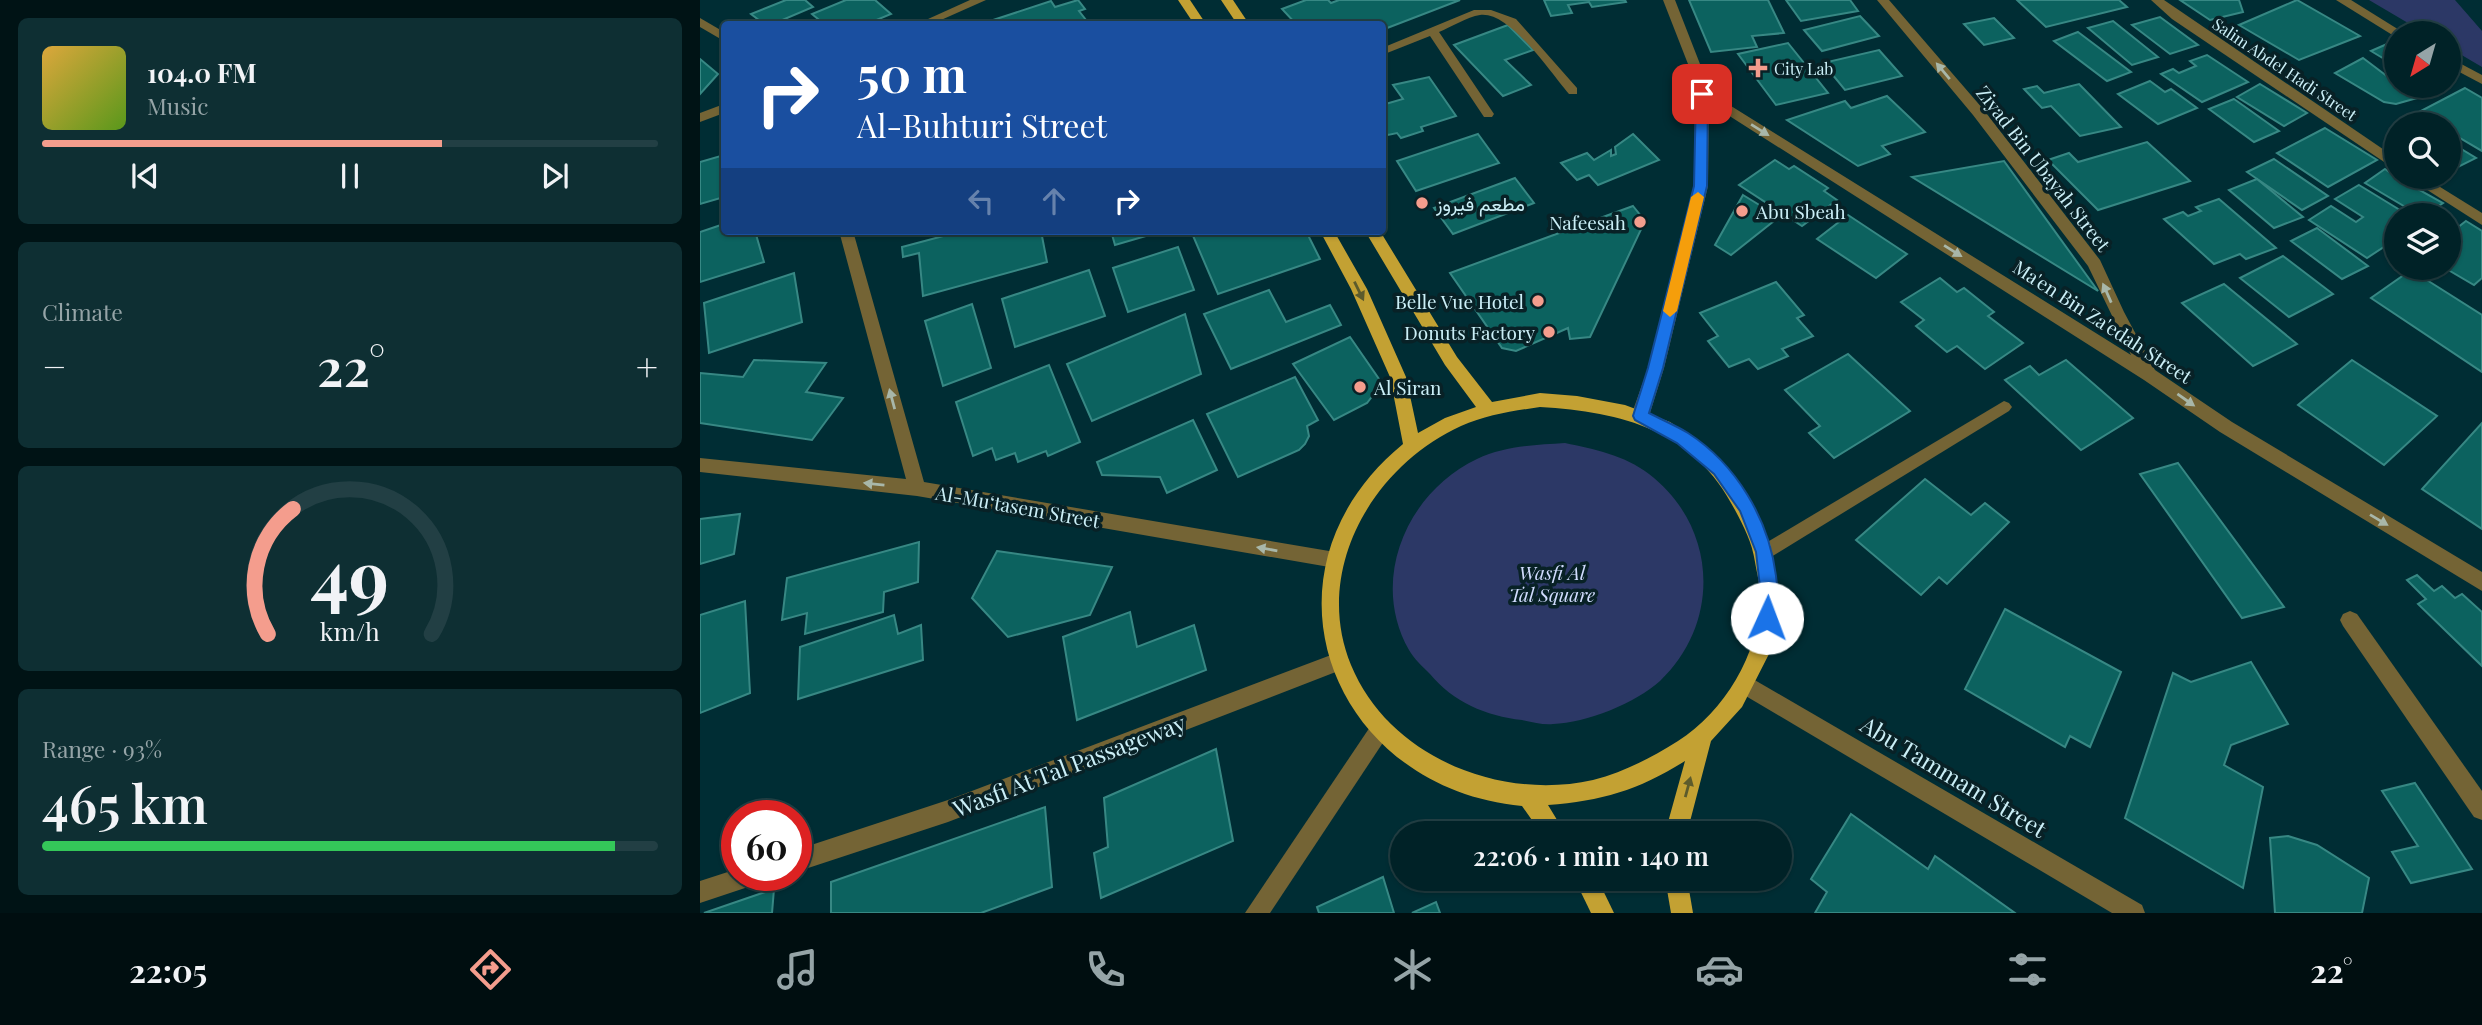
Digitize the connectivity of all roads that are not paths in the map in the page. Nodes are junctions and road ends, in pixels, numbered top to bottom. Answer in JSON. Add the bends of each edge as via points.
{"nodes":[{"id":1,"x":980,"y":0,"type":"edge"},
{"id":2,"x":1184,"y":0,"type":"edge"},
{"id":3,"x":1227,"y":0,"type":"edge"},
{"id":4,"x":1669,"y":0,"type":"edge"},
{"id":5,"x":1883,"y":0,"type":"edge"},
{"id":6,"x":2157,"y":0,"type":"edge"},
{"id":7,"x":2342,"y":0,"type":"edge"},
{"id":8,"x":930,"y":21,"type":"edge"},
{"id":9,"x":1198,"y":21,"type":"edge"},
{"id":10,"x":1241,"y":21,"type":"edge"},
{"id":11,"x":700,"y":22,"type":"edge"},
{"id":12,"x":2384,"y":24,"type":"edge"},
{"id":13,"x":1433,"y":32,"type":"junction"},
{"id":14,"x":721,"y":35,"type":"edge"},
{"id":15,"x":1386,"y":50,"type":"edge"},
{"id":16,"x":2461,"y":68,"type":"edge"},
{"id":17,"x":2482,"y":80,"type":"edge"},
{"id":18,"x":1573,"y":91,"type":"dead end"},
{"id":19,"x":1702,"y":94,"type":"junction"},
{"id":20,"x":721,"y":109,"type":"edge"},
{"id":21,"x":1488,"y":114,"type":"dead end"},
{"id":22,"x":700,"y":118,"type":"edge"},
{"id":23,"x":2384,"y":157,"type":"edge"},
{"id":24,"x":2433,"y":189,"type":"edge"},
{"id":25,"x":2482,"y":220,"type":"edge"},
{"id":26,"x":847,"y":235,"type":"edge"},
{"id":27,"x":1329,"y":235,"type":"edge"},
{"id":28,"x":1374,"y":235,"type":"edge"},
{"id":29,"x":2150,"y":375,"type":"junction"},
{"id":30,"x":2004,"y":407,"type":"dead end"},
{"id":31,"x":1488,"y":409,"type":"junction"},
{"id":32,"x":1640,"y":416,"type":"junction"},
{"id":33,"x":1412,"y":446,"type":"junction"},
{"id":34,"x":700,"y":465,"type":"edge"},
{"id":35,"x":917,"y":488,"type":"junction"},
{"id":36,"x":1765,"y":552,"type":"junction"},
{"id":37,"x":1335,"y":560,"type":"junction"},
{"id":38,"x":2482,"y":582,"type":"edge"},
{"id":39,"x":2350,"y":620,"type":"dead end"},
{"id":40,"x":1339,"y":661,"type":"junction"},
{"id":41,"x":1746,"y":685,"type":"junction"},
{"id":42,"x":1381,"y":728,"type":"junction"},
{"id":43,"x":1701,"y":740,"type":"junction"},
{"id":44,"x":1528,"y":796,"type":"junction"},
{"id":45,"x":2482,"y":809,"type":"edge"},
{"id":46,"x":1546,"y":821,"type":"edge"},
{"id":47,"x":1679,"y":821,"type":"edge"},
{"id":48,"x":812,"y":856,"type":"edge"},
{"id":49,"x":721,"y":885,"type":"edge"},
{"id":50,"x":1591,"y":891,"type":"edge"},
{"id":51,"x":1678,"y":891,"type":"edge"},
{"id":52,"x":700,"y":892,"type":"edge"},
{"id":53,"x":1256,"y":913,"type":"edge"},
{"id":54,"x":1602,"y":913,"type":"edge"},
{"id":55,"x":1682,"y":913,"type":"edge"},
{"id":56,"x":2134,"y":913,"type":"edge"}],
"edges":[{"from":1,"to":8,"type":"street"},
{"from":2,"to":9,"type":"main road"},
{"from":3,"to":10,"type":"main road"},
{"from":4,"to":19,"type":"street"},
{"from":29,"to":5,"type":"street","name":"Ziyad Bin Ubayah Street","one_way":true,"via":[[2095,264],[1978,112]]},
{"from":6,"to":23,"type":"street","name":"Salim Abdel Hadi Street"},
{"from":7,"to":12,"type":"street"},
{"from":11,"to":14,"type":"street"},
{"from":13,"to":15,"type":"lane"},
{"from":13,"to":18,"type":"lane","via":[[1478,12],[1512,21]]},
{"from":13,"to":21,"type":"lane"},
{"from":16,"to":17,"type":"street"},
{"from":19,"to":29,"type":"street","name":"Ma'en Bin Za'edah Street","one_way":true},
{"from":19,"to":32,"type":"street","via":[[1701,186]]},
{"from":20,"to":22,"type":"street"},
{"from":24,"to":25,"type":"street"},
{"from":35,"to":26,"type":"street","one_way":true},
{"from":27,"to":33,"type":"main road","one_way":true,"via":[[1398,377]]},
{"from":28,"to":31,"type":"main road","via":[[1451,361]]},
{"from":29,"to":38,"type":"street","name":"Ma'en Bin Za'edah Street","one_way":true,"via":[[2226,427]]},
{"from":30,"to":36,"type":"lane"},
{"from":31,"to":32,"type":"main road","via":[[1552,401],[1591,403]]},
{"from":31,"to":33,"type":"main road","via":[[1448,424]]},
{"from":32,"to":36,"type":"main road","via":[[1683,438],[1719,469],[1747,508]]},
{"from":33,"to":37,"type":"main road","via":[[1363,496]]},
{"from":35,"to":34,"type":"street","name":"Al-Muʻtasem Street","one_way":true},
{"from":37,"to":35,"type":"street","name":"Al-Muʻtasem Street","one_way":true},
{"from":36,"to":41,"type":"main road","via":[[1770,596],[1766,629]]},
{"from":37,"to":40,"type":"main road","via":[[1329,610]]},
{"from":39,"to":45,"type":"street"},
{"from":40,"to":42,"type":"main road","via":[[1356,695]]},
{"from":40,"to":48,"type":"street","name":"Wasfi At Tal Passageway","via":[[948,811]]},
{"from":41,"to":43,"type":"main road","via":[[1727,714]]},
{"from":41,"to":56,"type":"street","name":"Abu Tammam Street"},
{"from":42,"to":44,"type":"main road","via":[[1421,762],[1472,785]]},
{"from":42,"to":53,"type":"street"},
{"from":43,"to":44,"type":"main road","via":[[1650,773],[1591,792]]},
{"from":47,"to":43,"type":"main road","one_way":true},
{"from":44,"to":46,"type":"main road"},
{"from":49,"to":52,"type":"street"},
{"from":50,"to":54,"type":"main road"},
{"from":51,"to":55,"type":"main road"}]}
